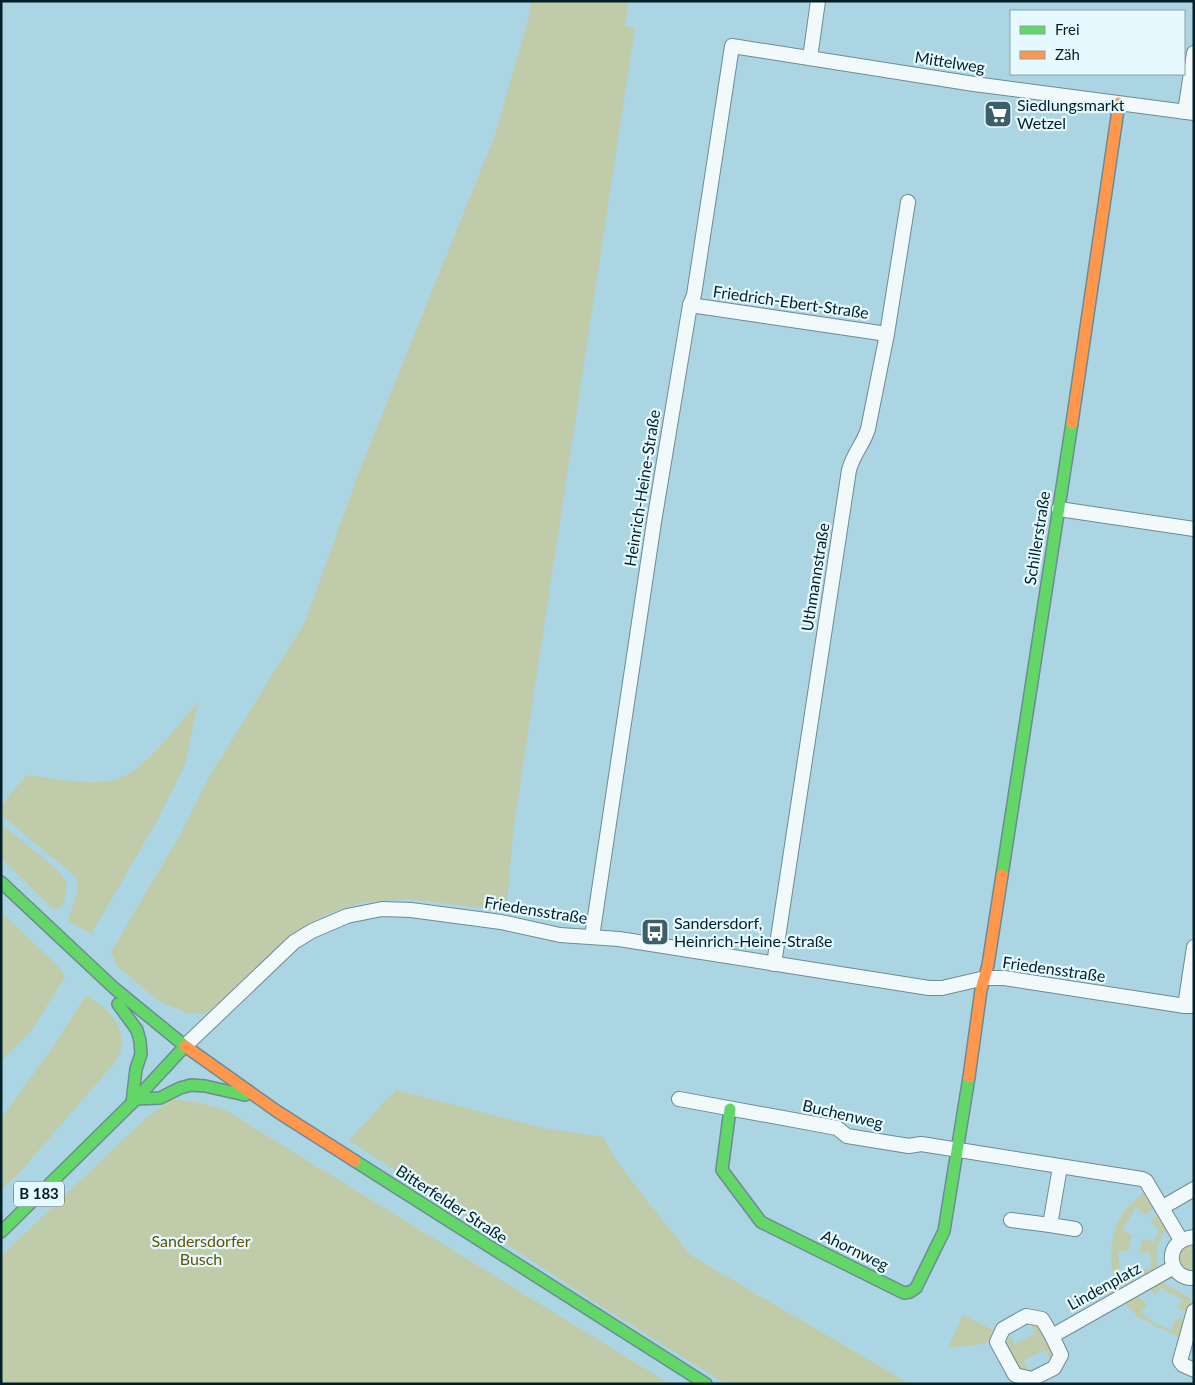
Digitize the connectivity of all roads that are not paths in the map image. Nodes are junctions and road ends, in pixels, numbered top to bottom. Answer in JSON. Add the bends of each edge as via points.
{"nodes":[{"id":1,"x":818,"y":1,"type":"edge"},
{"id":2,"x":732,"y":46,"type":"joint"},
{"id":3,"x":1194,"y":53,"type":"edge"},
{"id":4,"x":810,"y":58,"type":"junction"},
{"id":5,"x":1119,"y":103,"type":"junction"},
{"id":6,"x":1189,"y":113,"type":"edge"},
{"id":7,"x":908,"y":202,"type":"dead end"},
{"id":8,"x":690,"y":305,"type":"junction"},
{"id":9,"x":886,"y":334,"type":"junction"},
{"id":10,"x":1059,"y":509,"type":"junction"},
{"id":11,"x":1194,"y":529,"type":"edge"},
{"id":12,"x":1,"y":882,"type":"edge"},
{"id":13,"x":592,"y":937,"type":"junction"},
{"id":14,"x":1194,"y":946,"type":"edge"},
{"id":15,"x":774,"y":964,"type":"junction"},
{"id":16,"x":984,"y":978,"type":"junction"},
{"id":17,"x":118,"y":991,"type":"junction"},
{"id":18,"x":1189,"y":1006,"type":"edge"},
{"id":19,"x":185,"y":1046,"type":"junction"},
{"id":20,"x":252,"y":1096,"type":"junction"},
{"id":21,"x":679,"y":1100,"type":"dead end"},
{"id":22,"x":134,"y":1101,"type":"junction"},
{"id":23,"x":730,"y":1109,"type":"junction"},
{"id":24,"x":958,"y":1150,"type":"junction"},
{"id":25,"x":1060,"y":1167,"type":"junction"},
{"id":26,"x":1194,"y":1189,"type":"edge"},
{"id":27,"x":1163,"y":1207,"type":"junction"},
{"id":28,"x":1011,"y":1220,"type":"dead end"},
{"id":29,"x":1050,"y":1226,"type":"junction"},
{"id":30,"x":1075,"y":1229,"type":"dead end"},
{"id":31,"x":1,"y":1232,"type":"edge"},
{"id":32,"x":1187,"y":1238,"type":"edge"},
{"id":33,"x":1174,"y":1267,"type":"junction"},
{"id":34,"x":1194,"y":1278,"type":"edge"},
{"id":35,"x":1194,"y":1311,"type":"edge"},
{"id":36,"x":1052,"y":1336,"type":"junction"},
{"id":37,"x":1194,"y":1370,"type":"edge"},
{"id":38,"x":706,"y":1384,"type":"edge"}],
"edges":[{"from":1,"to":4,"type":"street"},
{"from":2,"to":4,"type":"street","name":"Mittelweg"},
{"from":2,"to":8,"type":"street","name":"Heinrich-Heine-Straße"},
{"from":3,"to":6,"type":"street"},
{"from":4,"to":5,"type":"street","name":"Mittelweg"},
{"from":5,"to":6,"type":"street","name":"Mittelweg"},
{"from":5,"to":10,"type":"street","name":"Schillerstraße"},
{"from":7,"to":9,"type":"street","name":"Uthmannstraße"},
{"from":8,"to":9,"type":"street","name":"Friedrich-Ebert-Straße"},
{"from":8,"to":13,"type":"street","name":"Heinrich-Heine-Straße"},
{"from":9,"to":15,"type":"street","name":"Uthmannstraße","via":[[865,440],[853,457],[849,470]]},
{"from":10,"to":11,"type":"street"},
{"from":10,"to":16,"type":"street","name":"Schillerstraße"},
{"from":12,"to":17,"type":"street","name":"Bitterfelder Straße"},
{"from":13,"to":15,"type":"street","name":"Friedensstraße"},
{"from":13,"to":19,"type":"street","name":"Friedensstraße","via":[[560,935],[502,922],[410,910],[382,909],[347,916],[294,942]]},
{"from":14,"to":18,"type":"street"},
{"from":15,"to":16,"type":"street","name":"Friedensstraße","via":[[929,988]]},
{"from":16,"to":18,"type":"street","name":"Friedensstraße","via":[[1017,979]]},
{"from":16,"to":24,"type":"street","name":"Schillerstraße"},
{"from":17,"to":19,"type":"street","name":"Bitterfelder Straße"},
{"from":17,"to":22,"type":"street","via":[[118,1006],[134,1024],[140,1041]]},
{"from":19,"to":20,"type":"street","name":"Bitterfelder Straße"},
{"from":19,"to":22,"type":"street","number":"B 183"},
{"from":20,"to":22,"type":"street","via":[[190,1085],[161,1098]]},
{"from":20,"to":38,"type":"street","name":"Bitterfelder Straße"},
{"from":21,"to":23,"type":"street","name":"Buchenweg"},
{"from":22,"to":31,"type":"street","number":"B 183"},
{"from":23,"to":24,"type":"street","name":"Buchenweg","via":[[837,1128],[848,1136]]},
{"from":23,"to":24,"type":"street","name":"Ahornweg","via":[[722,1170],[761,1222],[904,1293],[916,1288],[944,1231]]},
{"from":24,"to":25,"type":"street","name":"Buchenweg"},
{"from":25,"to":27,"type":"street","name":"Buchenweg","via":[[1142,1179]]},
{"from":25,"to":29,"type":"street"},
{"from":26,"to":27,"type":"street"},
{"from":27,"to":32,"type":"street","name":"Buchenweg"},
{"from":28,"to":29,"type":"street"},
{"from":29,"to":30,"type":"street"},
{"from":32,"to":33,"type":"street","name":"Buchenweg","via":[[1175,1246],[1171,1256]]},
{"from":33,"to":34,"type":"street","via":[[1181,1275]]},
{"from":33,"to":36,"type":"street","name":"Lindenplatz"},
{"from":35,"to":37,"type":"street","via":[[1180,1361]]},
{"from":36,"to":36,"type":"street","via":[[1061,1354],[1054,1368],[1032,1379],[1015,1375],[997,1342],[1003,1329],[1026,1316],[1042,1319]]}]}
